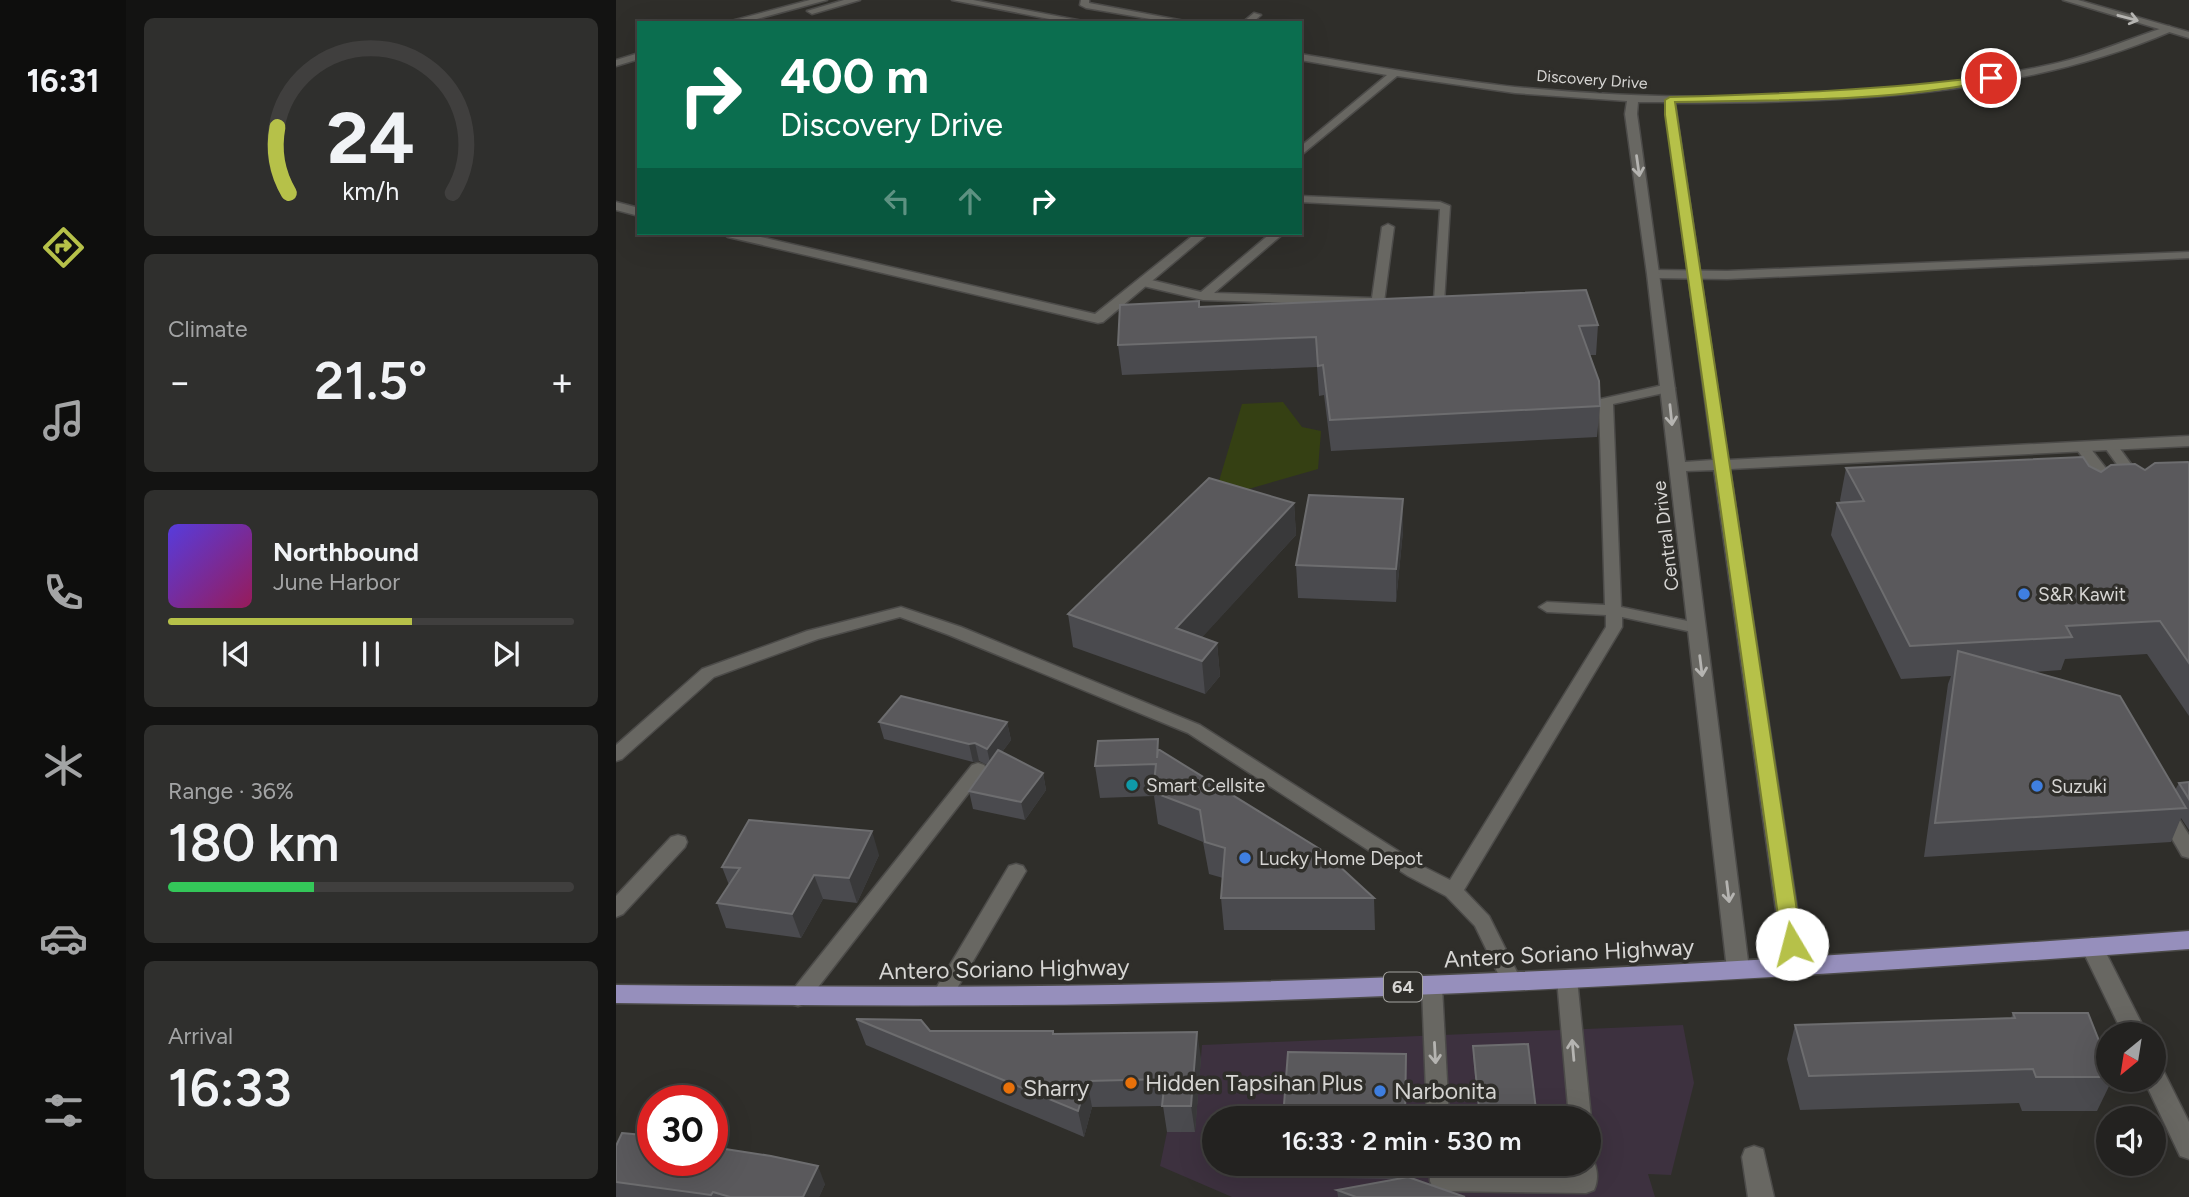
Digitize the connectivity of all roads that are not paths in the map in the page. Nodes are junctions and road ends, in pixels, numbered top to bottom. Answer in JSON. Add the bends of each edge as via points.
{"nodes":[{"id":1,"x":822,"y":0,"type":"edge"},
{"id":2,"x":855,"y":0,"type":"edge"},
{"id":3,"x":957,"y":0,"type":"edge"},
{"id":4,"x":1081,"y":0,"type":"edge"},
{"id":5,"x":2068,"y":0,"type":"edge"},
{"id":6,"x":2105,"y":0,"type":"edge"},
{"id":7,"x":2085,"y":2,"type":"edge"},
{"id":8,"x":1257,"y":15,"type":"dead end"},
{"id":9,"x":737,"y":21,"type":"edge"},
{"id":10,"x":772,"y":21,"type":"edge"},
{"id":11,"x":1077,"y":21,"type":"edge"},
{"id":12,"x":1179,"y":21,"type":"edge"},
{"id":13,"x":1249,"y":21,"type":"edge"},
{"id":14,"x":2169,"y":29,"type":"junction"},
{"id":15,"x":2189,"y":35,"type":"edge"},
{"id":16,"x":637,"y":48,"type":"edge"},
{"id":17,"x":616,"y":54,"type":"edge"},
{"id":18,"x":637,"y":57,"type":"edge"},
{"id":19,"x":1302,"y":57,"type":"edge"},
{"id":20,"x":616,"y":63,"type":"edge"},
{"id":21,"x":1395,"y":73,"type":"junction"},
{"id":22,"x":1633,"y":98,"type":"junction"},
{"id":23,"x":1670,"y":100,"type":"junction"},
{"id":24,"x":1302,"y":151,"type":"edge"},
{"id":25,"x":1302,"y":199,"type":"edge"},
{"id":26,"x":616,"y":206,"type":"edge"},
{"id":27,"x":637,"y":211,"type":"edge"},
{"id":28,"x":1388,"y":228,"type":"dead end"},
{"id":29,"x":737,"y":235,"type":"edge"},
{"id":30,"x":1201,"y":235,"type":"edge"},
{"id":31,"x":1276,"y":235,"type":"edge"},
{"id":32,"x":2189,"y":255,"type":"edge"},
{"id":33,"x":1654,"y":274,"type":"junction"},
{"id":34,"x":1695,"y":274,"type":"junction"},
{"id":35,"x":1143,"y":282,"type":"junction"},
{"id":36,"x":1203,"y":296,"type":"junction"},
{"id":37,"x":1440,"y":300,"type":"edge"},
{"id":38,"x":1668,"y":388,"type":"junction"},
{"id":39,"x":2189,"y":441,"type":"edge"},
{"id":40,"x":2110,"y":445,"type":"junction"},
{"id":41,"x":2082,"y":447,"type":"junction"},
{"id":42,"x":1723,"y":466,"type":"junction"},
{"id":43,"x":1677,"y":467,"type":"junction"},
{"id":44,"x":2120,"y":479,"type":"junction"},
{"id":45,"x":2134,"y":495,"type":"edge"},
{"id":46,"x":1547,"y":607,"type":"dead end"},
{"id":47,"x":1614,"y":610,"type":"junction"},
{"id":48,"x":1697,"y":628,"type":"junction"},
{"id":49,"x":616,"y":755,"type":"edge"},
{"id":50,"x":978,"y":769,"type":"dead end"},
{"id":51,"x":2157,"y":798,"type":"edge"},
{"id":52,"x":678,"y":842,"type":"dead end"},
{"id":53,"x":2189,"y":851,"type":"edge"},
{"id":54,"x":1016,"y":871,"type":"dead end"},
{"id":55,"x":1453,"y":891,"type":"junction"},
{"id":56,"x":616,"y":909,"type":"edge"},
{"id":57,"x":2189,"y":940,"type":"edge"},
{"id":58,"x":2092,"y":947,"type":"junction"},
{"id":59,"x":1795,"y":967,"type":"junction"},
{"id":60,"x":1738,"y":970,"type":"junction"},
{"id":61,"x":1567,"y":979,"type":"junction"},
{"id":62,"x":1512,"y":982,"type":"junction"},
{"id":63,"x":1432,"y":987,"type":"junction"},
{"id":64,"x":616,"y":994,"type":"edge"},
{"id":65,"x":942,"y":996,"type":"junction"},
{"id":66,"x":799,"y":998,"type":"junction"},
{"id":67,"x":2128,"y":1022,"type":"edge"},
{"id":68,"x":2162,"y":1092,"type":"edge"},
{"id":69,"x":1437,"y":1106,"type":"edge"},
{"id":70,"x":1579,"y":1106,"type":"edge"},
{"id":71,"x":2189,"y":1148,"type":"edge"},
{"id":72,"x":1754,"y":1157,"type":"dead end"},
{"id":73,"x":1441,"y":1176,"type":"edge"},
{"id":74,"x":1585,"y":1176,"type":"edge"},
{"id":75,"x":1761,"y":1197,"type":"edge"}],
"edges":[{"from":1,"to":9,"type":"street"},
{"from":2,"to":10,"type":"street"},
{"from":3,"to":11,"type":"street"},
{"from":4,"to":12,"type":"lane","via":[[1086,5]]},
{"from":5,"to":7,"type":"street"},
{"from":6,"to":14,"type":"street","name":"Discovery Drive","via":[[2185,22]]},
{"from":7,"to":14,"type":"street","one_way":true},
{"from":8,"to":13,"type":"lane"},
{"from":14,"to":15,"type":"street"},
{"from":14,"to":23,"type":"street","name":"Discovery Drive","via":[[2085,61],[1968,82],[1787,98]]},
{"from":16,"to":17,"type":"street"},
{"from":18,"to":20,"type":"street"},
{"from":19,"to":21,"type":"street","name":"Discovery Drive"},
{"from":21,"to":22,"type":"street","name":"Discovery Drive","via":[[1513,90]]},
{"from":21,"to":24,"type":"street"},
{"from":22,"to":23,"type":"street","name":"Discovery Drive"},
{"from":22,"to":33,"type":"street","name":"Central Drive","one_way":true,"via":[[1631,114]]},
{"from":23,"to":34,"type":"street"},
{"from":25,"to":37,"type":"lane","via":[[1446,208]]},
{"from":26,"to":27,"type":"street"},
{"from":28,"to":36,"type":"lane","via":[[1378,302]]},
{"from":29,"to":35,"type":"street","via":[[1098,319]]},
{"from":30,"to":35,"type":"street"},
{"from":31,"to":36,"type":"lane"},
{"from":32,"to":34,"type":"lane"},
{"from":33,"to":34,"type":"lane"},
{"from":33,"to":38,"type":"street","name":"Central Drive"},
{"from":34,"to":42,"type":"street"},
{"from":35,"to":36,"type":"lane"},
{"from":38,"to":43,"type":"street","name":"Central Drive","one_way":true},
{"from":38,"to":47,"type":"lane","via":[[1606,401]]},
{"from":39,"to":40,"type":"street"},
{"from":40,"to":41,"type":"street"},
{"from":40,"to":44,"type":"lane"},
{"from":41,"to":42,"type":"street"},
{"from":41,"to":44,"type":"lane"},
{"from":42,"to":43,"type":"street"},
{"from":42,"to":59,"type":"street"},
{"from":43,"to":48,"type":"street","name":"Central Drive"},
{"from":44,"to":45,"type":"lane"},
{"from":46,"to":47,"type":"lane"},
{"from":47,"to":48,"type":"lane"},
{"from":47,"to":55,"type":"lane","via":[[1614,627]]},
{"from":48,"to":60,"type":"street","name":"Central Drive","one_way":true},
{"from":49,"to":55,"type":"lane","via":[[708,673],[813,635],[901,612],[1194,730]]},
{"from":50,"to":66,"type":"lane"},
{"from":51,"to":53,"type":"lane"},
{"from":52,"to":56,"type":"lane"},
{"from":54,"to":65,"type":"lane"},
{"from":55,"to":62,"type":"lane","via":[[1482,921]]},
{"from":57,"to":58,"type":"main road","name":"Antero Soriano Highway","number":"64"},
{"from":58,"to":59,"type":"main road","name":"Antero Soriano Highway","number":"64"},
{"from":58,"to":67,"type":"street"},
{"from":59,"to":60,"type":"main road","name":"Antero Soriano Highway","number":"64"},
{"from":60,"to":61,"type":"main road","name":"Antero Soriano Highway","number":"64"},
{"from":61,"to":62,"type":"main road","name":"Antero Soriano Highway","number":"64"},
{"from":70,"to":61,"type":"lane","one_way":true},
{"from":62,"to":63,"type":"main road","name":"Antero Soriano Highway","number":"64"},
{"from":63,"to":65,"type":"main road","name":"Antero Soriano Highway","number":"64"},
{"from":63,"to":69,"type":"lane","one_way":true},
{"from":64,"to":66,"type":"main road","name":"Antero Soriano Highway","number":"64"},
{"from":65,"to":66,"type":"main road","name":"Antero Soriano Highway","number":"64"},
{"from":68,"to":71,"type":"street"},
{"from":72,"to":75,"type":"street"},
{"from":73,"to":74,"type":"lane","via":[[1441,1181],[1586,1183]]}]}
